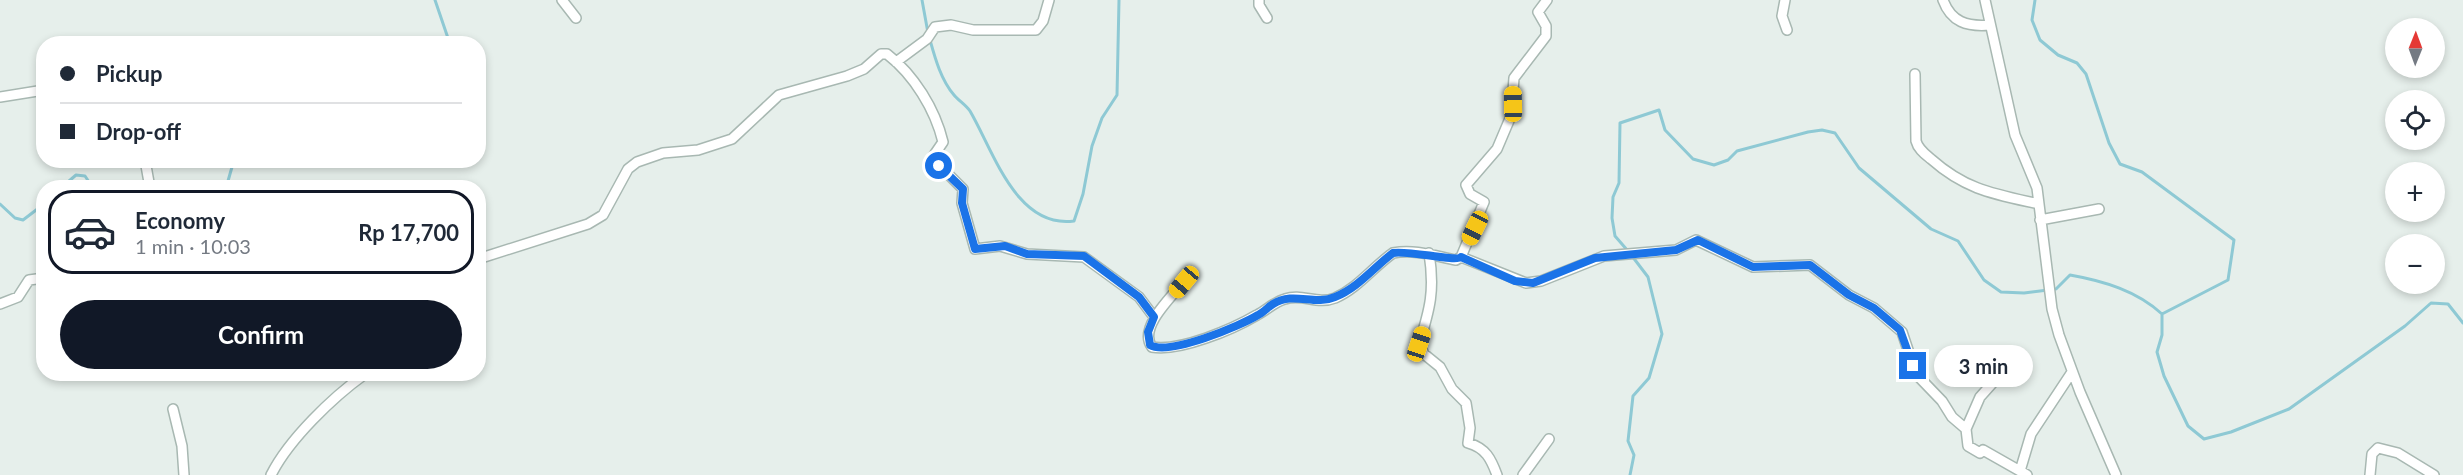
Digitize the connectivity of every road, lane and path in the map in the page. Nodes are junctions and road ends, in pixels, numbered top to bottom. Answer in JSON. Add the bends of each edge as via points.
{"nodes":[{"id":1,"x":562,"y":0,"type":"edge"},
{"id":2,"x":1049,"y":0,"type":"edge"},
{"id":3,"x":1259,"y":0,"type":"edge"},
{"id":4,"x":1547,"y":0,"type":"edge"},
{"id":5,"x":1785,"y":0,"type":"edge"},
{"id":6,"x":1943,"y":0,"type":"edge"},
{"id":7,"x":1985,"y":0,"type":"edge"},
{"id":8,"x":576,"y":18,"type":"dead end"},
{"id":9,"x":1267,"y":18,"type":"dead end"},
{"id":10,"x":1990,"y":25,"type":"junction"},
{"id":11,"x":1787,"y":30,"type":"dead end"},
{"id":12,"x":896,"y":62,"type":"junction"},
{"id":13,"x":1915,"y":74,"type":"dead end"},
{"id":14,"x":36,"y":91,"type":"edge"},
{"id":15,"x":0,"y":97,"type":"edge"},
{"id":16,"x":2039,"y":204,"type":"junction"},
{"id":17,"x":2099,"y":209,"type":"dead end"},
{"id":18,"x":2040,"y":220,"type":"junction"},
{"id":19,"x":1429,"y":254,"type":"junction"},
{"id":20,"x":486,"y":257,"type":"edge"},
{"id":21,"x":1461,"y":257,"type":"junction"},
{"id":22,"x":1191,"y":273,"type":"dead end"},
{"id":23,"x":36,"y":279,"type":"edge"},
{"id":24,"x":0,"y":303,"type":"edge"},
{"id":25,"x":1154,"y":317,"type":"junction"},
{"id":26,"x":2072,"y":372,"type":"junction"},
{"id":27,"x":1997,"y":378,"type":"dead end"},
{"id":28,"x":356,"y":381,"type":"edge"},
{"id":29,"x":173,"y":409,"type":"dead end"},
{"id":30,"x":1966,"y":429,"type":"junction"},
{"id":31,"x":1549,"y":439,"type":"dead end"},
{"id":32,"x":2024,"y":473,"type":"edge"},
{"id":33,"x":184,"y":475,"type":"edge"},
{"id":34,"x":271,"y":475,"type":"edge"},
{"id":35,"x":1497,"y":475,"type":"edge"},
{"id":36,"x":1522,"y":475,"type":"edge"},
{"id":37,"x":2116,"y":475,"type":"edge"},
{"id":38,"x":2370,"y":475,"type":"edge"},
{"id":39,"x":2434,"y":475,"type":"edge"}],
"edges":[{"from":1,"to":8,"type":"street"},
{"from":2,"to":12,"type":"street","via":[[1043,21],[1035,30],[935,27],[927,39]]},
{"from":3,"to":9,"type":"street"},
{"from":4,"to":21,"type":"street","via":[[1538,12],[1547,33],[1514,78],[1508,126],[1497,149],[1466,185],[1470,194],[1484,201]]},
{"from":5,"to":11,"type":"street","via":[[1782,16]]},
{"from":6,"to":10,"type":"street","via":[[1956,20]]},
{"from":7,"to":10,"type":"street"},
{"from":10,"to":16,"type":"street","via":[[2015,135],[2036,181]]},
{"from":12,"to":20,"type":"street","via":[[884,54],[847,76],[779,95],[732,140],[637,162],[628,169],[598,218],[564,233]]},
{"from":12,"to":25,"type":"street","via":[[918,87],[933,113],[943,142],[932,158],[963,189],[962,203],[975,249],[1005,246],[1027,254],[1084,256],[1139,297]]},
{"from":13,"to":16,"type":"street","via":[[1919,148],[1946,172],[1976,190]]},
{"from":14,"to":15,"type":"street"},
{"from":16,"to":18,"type":"street"},
{"from":17,"to":18,"type":"street"},
{"from":18,"to":26,"type":"street","via":[[2052,309]]},
{"from":19,"to":21,"type":"street","via":[[1456,260]]},
{"from":19,"to":25,"type":"street","via":[[1393,253],[1357,285],[1334,298],[1282,299],[1226,330],[1180,344],[1155,348],[1150,345],[1148,332]]},
{"from":19,"to":35,"type":"street","via":[[1432,305],[1419,344],[1466,403],[1468,443],[1489,455]]},
{"from":21,"to":30,"type":"street","via":[[1527,283],[1595,258],[1681,249],[1698,240],[1753,267],[1810,265],[1900,330],[1916,374]]},
{"from":22,"to":25,"type":"street"},
{"from":23,"to":24,"type":"street","via":[[29,280],[18,297]]},
{"from":26,"to":32,"type":"street","via":[[2031,434]]},
{"from":26,"to":37,"type":"street"},
{"from":27,"to":30,"type":"street","via":[[1980,397]]},
{"from":28,"to":34,"type":"street","via":[[332,401],[288,449]]},
{"from":29,"to":33,"type":"street"},
{"from":30,"to":32,"type":"street","via":[[1968,446]]},
{"from":31,"to":36,"type":"street"},
{"from":38,"to":39,"type":"street","via":[[2372,454],[2378,448],[2398,453]]}]}
